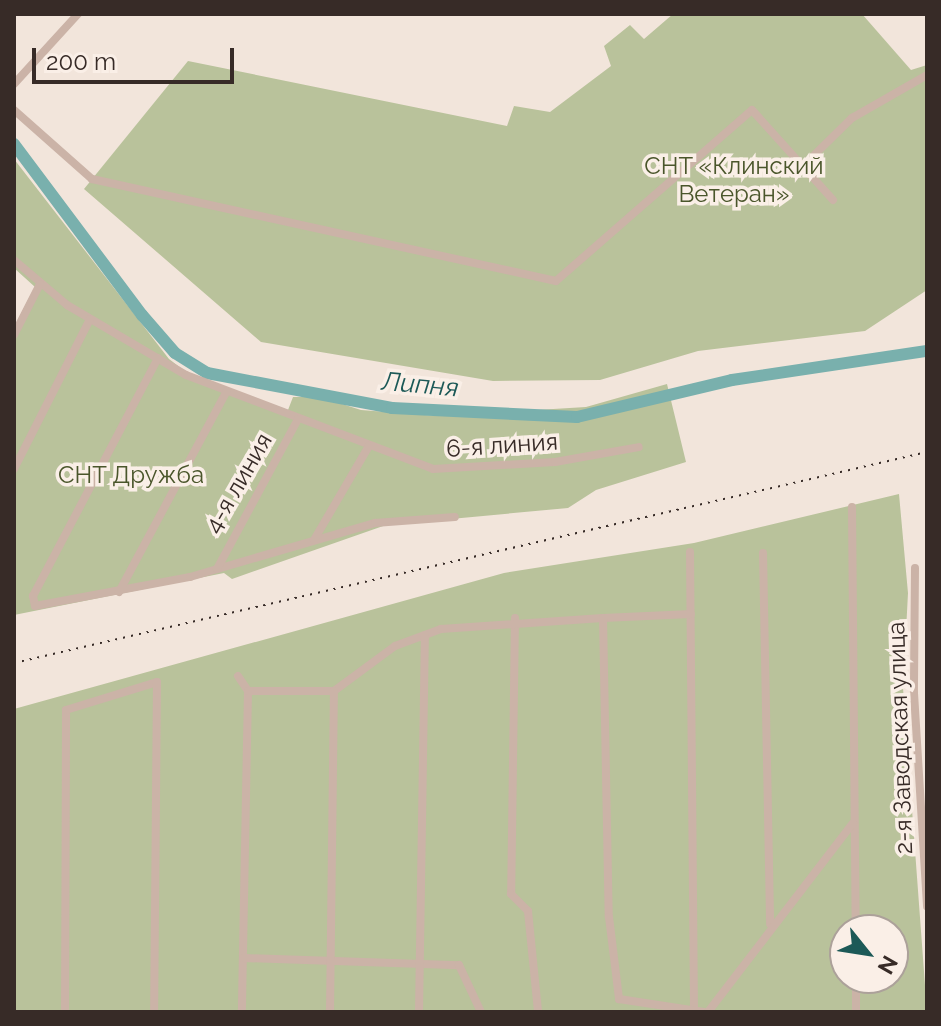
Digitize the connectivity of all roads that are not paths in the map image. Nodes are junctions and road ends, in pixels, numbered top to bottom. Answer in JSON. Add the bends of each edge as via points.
{"nodes":[{"id":1,"x":78,"y":14,"type":"edge"},
{"id":2,"x":927,"y":75,"type":"edge"},
{"id":3,"x":14,"y":84,"type":"edge"},
{"id":4,"x":14,"y":110,"type":"edge"},
{"id":5,"x":803,"y":166,"type":"junction"},
{"id":6,"x":833,"y":200,"type":"dead end"},
{"id":7,"x":14,"y":260,"type":"edge"},
{"id":8,"x":40,"y":284,"type":"junction"},
{"id":9,"x":90,"y":319,"type":"junction"},
{"id":10,"x":14,"y":335,"type":"edge"},
{"id":11,"x":158,"y":358,"type":"junction"},
{"id":12,"x":227,"y":391,"type":"junction"},
{"id":13,"x":298,"y":419,"type":"junction"},
{"id":14,"x":369,"y":446,"type":"junction"},
{"id":15,"x":639,"y":447,"type":"dead end"},
{"id":16,"x":14,"y":469,"type":"edge"},
{"id":17,"x":852,"y":507,"type":"dead end"},
{"id":18,"x":455,"y":517,"type":"dead end"},
{"id":19,"x":314,"y":540,"type":"junction"},
{"id":20,"x":690,"y":552,"type":"dead end"},
{"id":21,"x":763,"y":553,"type":"dead end"},
{"id":22,"x":915,"y":568,"type":"dead end"},
{"id":23,"x":217,"y":569,"type":"junction"},
{"id":24,"x":119,"y":592,"type":"junction"},
{"id":25,"x":691,"y":614,"type":"junction"},
{"id":26,"x":515,"y":618,"type":"junction"},
{"id":27,"x":603,"y":618,"type":"junction"},
{"id":28,"x":425,"y":635,"type":"junction"},
{"id":29,"x":238,"y":676,"type":"dead end"},
{"id":30,"x":248,"y":691,"type":"junction"},
{"id":31,"x":334,"y":691,"type":"junction"},
{"id":32,"x":853,"y":823,"type":"junction"},
{"id":33,"x":927,"y":907,"type":"edge"},
{"id":34,"x":856,"y":914,"type":"edge"},
{"id":35,"x":770,"y":924,"type":"junction"},
{"id":36,"x":243,"y":958,"type":"junction"},
{"id":37,"x":331,"y":960,"type":"junction"},
{"id":38,"x":420,"y":966,"type":"junction"},
{"id":39,"x":694,"y":1008,"type":"junction"},
{"id":40,"x":65,"y":1012,"type":"edge"},
{"id":41,"x":154,"y":1012,"type":"edge"},
{"id":42,"x":242,"y":1012,"type":"edge"},
{"id":43,"x":330,"y":1012,"type":"edge"},
{"id":44,"x":419,"y":1012,"type":"edge"},
{"id":45,"x":481,"y":1012,"type":"edge"},
{"id":46,"x":538,"y":1012,"type":"edge"},
{"id":47,"x":706,"y":1012,"type":"edge"}],
"edges":[{"from":1,"to":3,"type":"street"},
{"from":2,"to":5,"type":"street","via":[[852,118]]},
{"from":4,"to":5,"type":"street","via":[[92,179],[556,281],[752,110]]},
{"from":5,"to":6,"type":"street"},
{"from":7,"to":8,"type":"street","name":"6-я линия"},
{"from":8,"to":9,"type":"street","name":"6-я линия"},
{"from":8,"to":10,"type":"street"},
{"from":9,"to":11,"type":"street","name":"6-я линия"},
{"from":9,"to":16,"type":"street"},
{"from":11,"to":12,"type":"street","name":"6-я линия"},
{"from":11,"to":24,"type":"street","via":[[33,596],[39,607]]},
{"from":12,"to":13,"type":"street","name":"6-я линия"},
{"from":12,"to":24,"type":"street"},
{"from":13,"to":14,"type":"street","name":"6-я линия"},
{"from":13,"to":23,"type":"street","name":"4-я линия"},
{"from":14,"to":15,"type":"street","name":"6-я линия","via":[[443,471]]},
{"from":14,"to":19,"type":"street"},
{"from":17,"to":32,"type":"street"},
{"from":18,"to":19,"type":"street","via":[[383,521]]},
{"from":19,"to":23,"type":"street"},
{"from":20,"to":25,"type":"street"},
{"from":21,"to":35,"type":"street"},
{"from":22,"to":33,"type":"street","name":"2-я Заводская улица","via":[[914,693]]},
{"from":23,"to":24,"type":"street"},
{"from":25,"to":27,"type":"street"},
{"from":25,"to":39,"type":"street"},
{"from":26,"to":27,"type":"street"},
{"from":26,"to":28,"type":"street"},
{"from":26,"to":46,"type":"street","via":[[511,894],[528,911]]},
{"from":27,"to":39,"type":"street","via":[[608,902],[619,999],[629,1006]]},
{"from":28,"to":31,"type":"street","via":[[395,646]]},
{"from":28,"to":38,"type":"street"},
{"from":29,"to":30,"type":"street"},
{"from":30,"to":31,"type":"street"},
{"from":30,"to":36,"type":"street"},
{"from":31,"to":37,"type":"street"},
{"from":32,"to":34,"type":"street"},
{"from":32,"to":35,"type":"street"},
{"from":35,"to":47,"type":"street"},
{"from":36,"to":37,"type":"street"},
{"from":36,"to":42,"type":"street"},
{"from":37,"to":38,"type":"street"},
{"from":37,"to":43,"type":"street"},
{"from":38,"to":44,"type":"street"},
{"from":38,"to":45,"type":"street","via":[[463,966]]},
{"from":39,"to":47,"type":"street"},
{"from":40,"to":41,"type":"street","via":[[66,710],[157,682]]}]}
